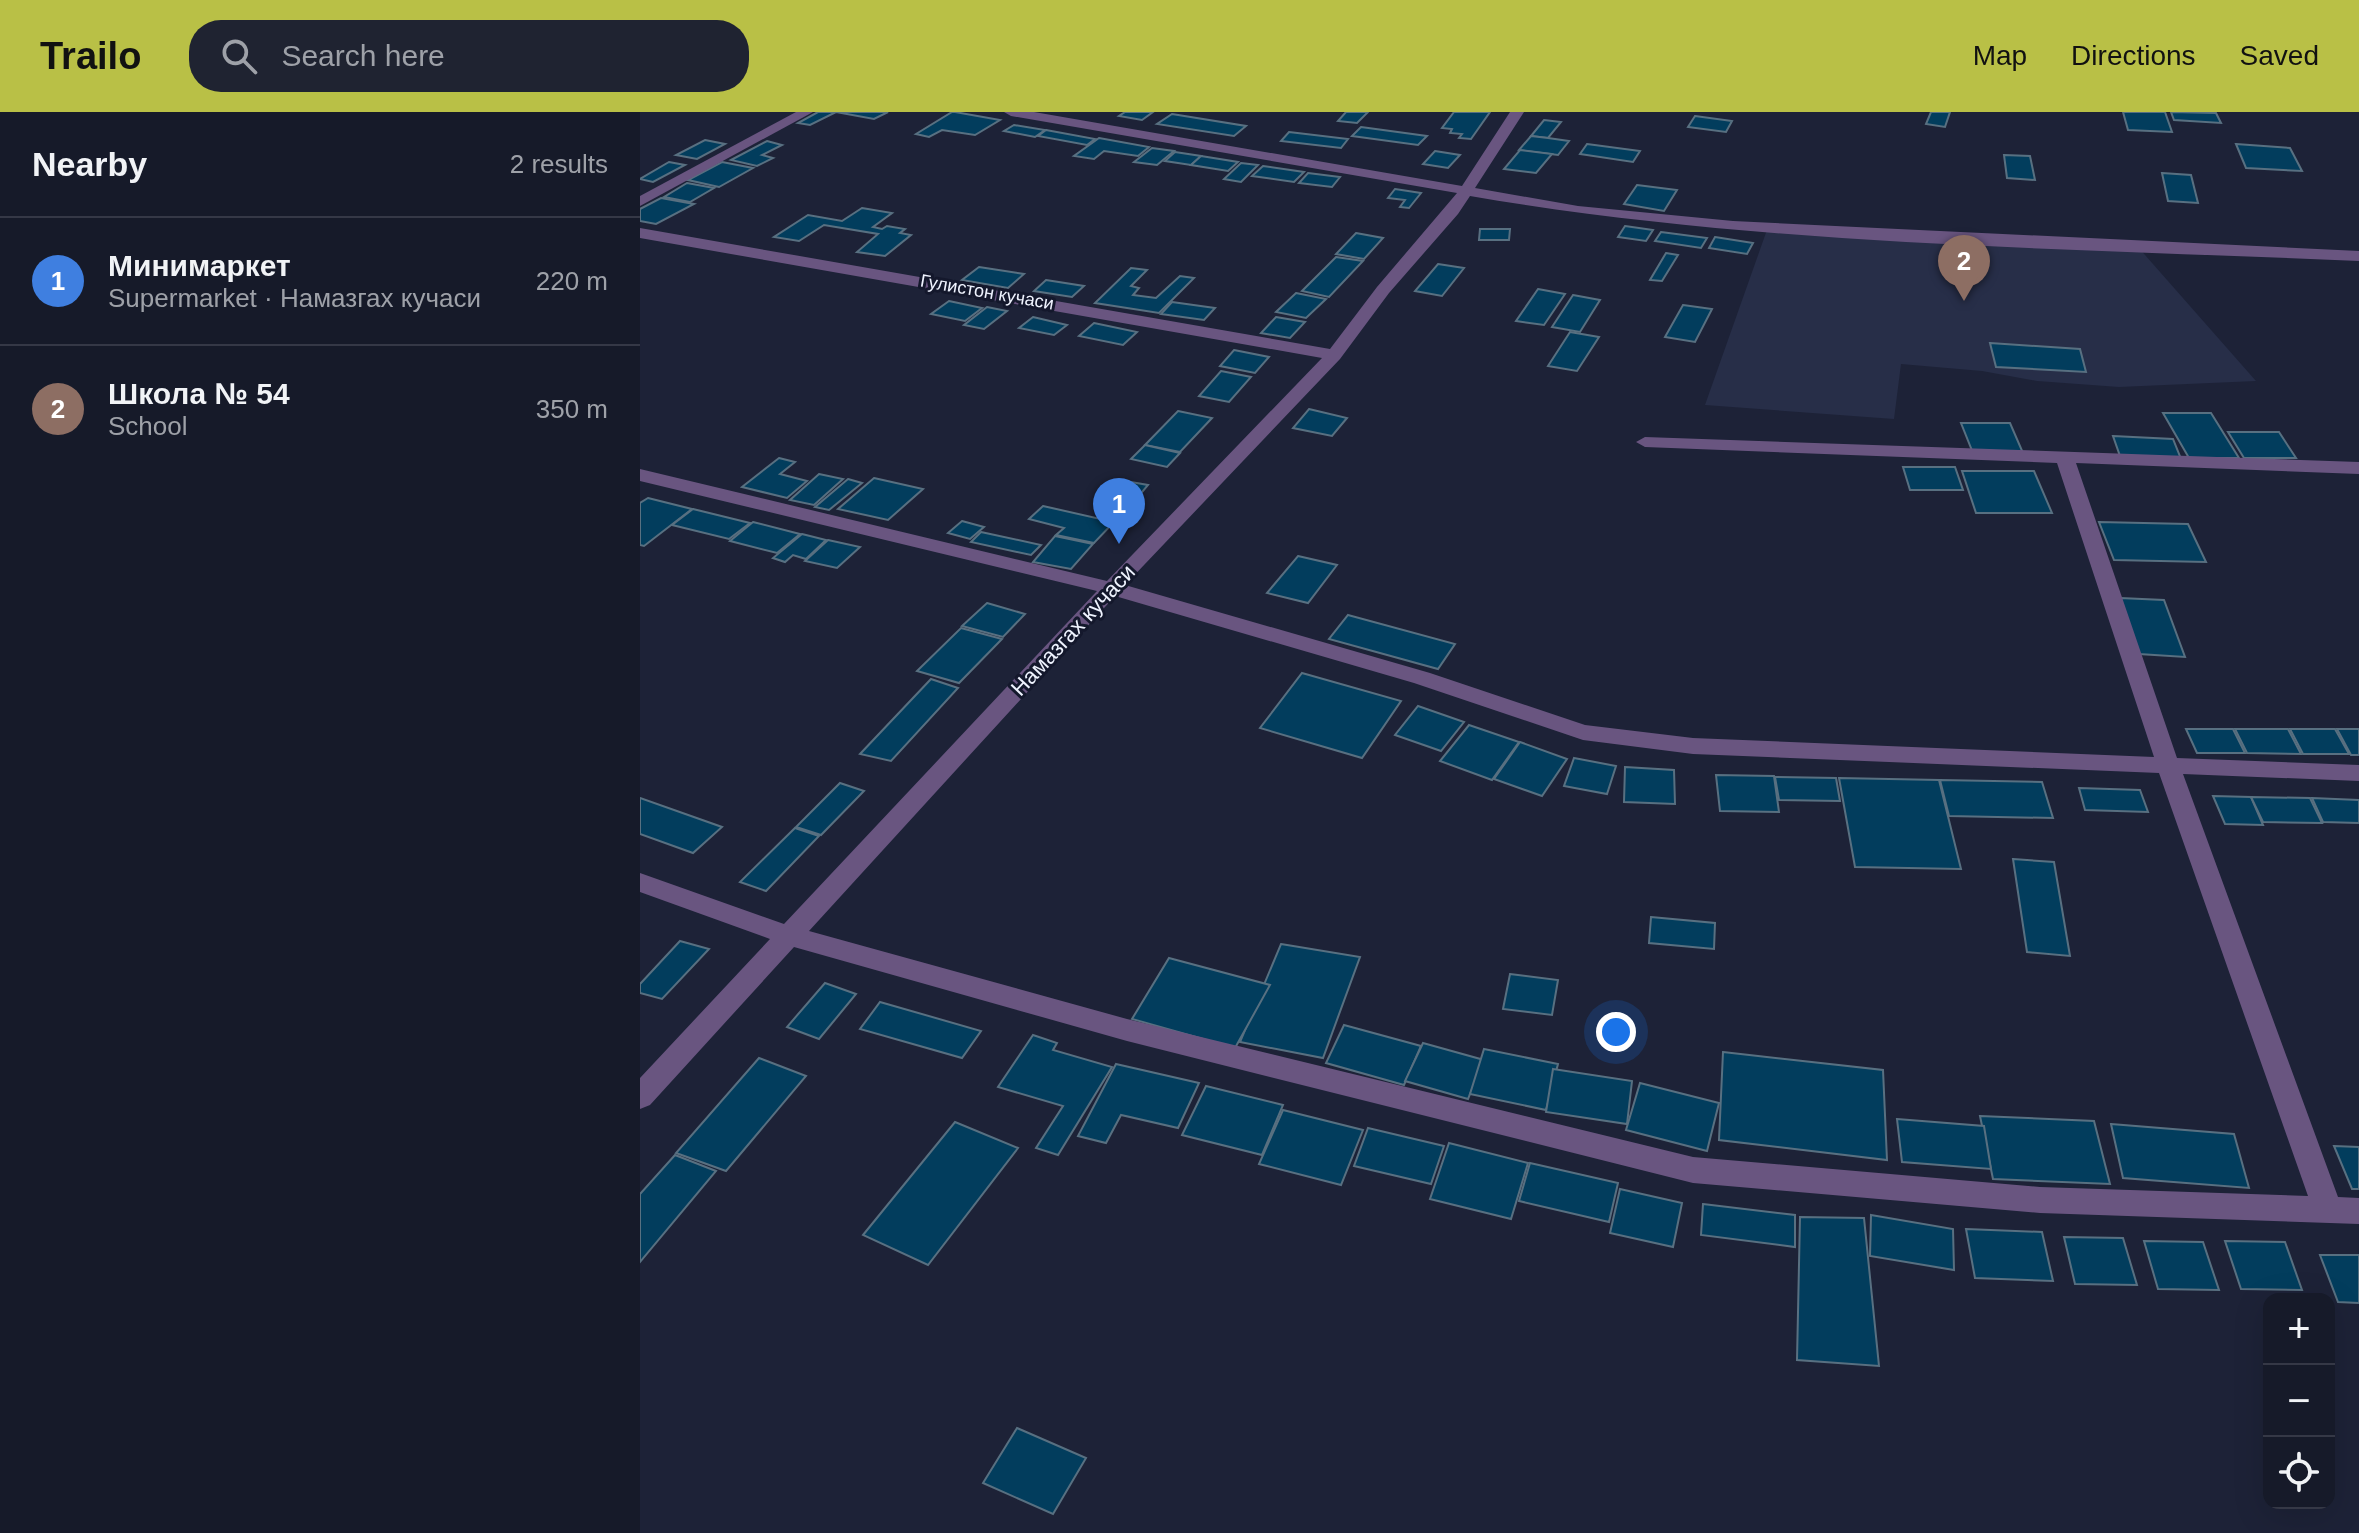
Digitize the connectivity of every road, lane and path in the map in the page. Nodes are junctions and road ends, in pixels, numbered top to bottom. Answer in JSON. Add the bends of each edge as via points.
{"nodes":[{"id":1,"x":806,"y":112,"type":"edge"},
{"id":2,"x":1011,"y":112,"type":"edge"},
{"id":3,"x":1517,"y":112,"type":"edge"},
{"id":4,"x":1465,"y":191,"type":"junction"},
{"id":5,"x":640,"y":202,"type":"edge"},
{"id":6,"x":640,"y":233,"type":"edge"},
{"id":7,"x":2359,"y":256,"type":"edge"},
{"id":8,"x":1334,"y":355,"type":"junction"},
{"id":9,"x":1645,"y":442,"type":"dead end"},
{"id":10,"x":2065,"y":458,"type":"junction"},
{"id":11,"x":2359,"y":468,"type":"edge"},
{"id":12,"x":640,"y":475,"type":"edge"},
{"id":13,"x":1111,"y":588,"type":"junction"},
{"id":14,"x":2168,"y":765,"type":"junction"},
{"id":15,"x":2359,"y":773,"type":"edge"},
{"id":16,"x":640,"y":882,"type":"edge"},
{"id":17,"x":789,"y":936,"type":"junction"},
{"id":18,"x":640,"y":1097,"type":"edge"},
{"id":19,"x":2328,"y":1209,"type":"junction"},
{"id":20,"x":2359,"y":1211,"type":"edge"}],
"edges":[{"from":1,"to":5,"type":"street"},
{"from":2,"to":4,"type":"street"},
{"from":3,"to":4,"type":"street","name":"Намазгах кучаси"},
{"from":4,"to":7,"type":"street","via":[[1578,210],[1733,225]]},
{"from":4,"to":8,"type":"street","name":"Намазгах кучаси"},
{"from":6,"to":8,"type":"street","name":"Гулистон кучаси"},
{"from":8,"to":13,"type":"street","name":"Намазгах кучаси"},
{"from":9,"to":10,"type":"street"},
{"from":10,"to":11,"type":"street"},
{"from":10,"to":14,"type":"street"},
{"from":12,"to":13,"type":"street"},
{"from":13,"to":14,"type":"street","via":[[1422,678],[1583,732],[1693,746]]},
{"from":13,"to":17,"type":"street","name":"Намазгах кучаси"},
{"from":14,"to":15,"type":"street"},
{"from":14,"to":19,"type":"street"},
{"from":16,"to":17,"type":"street"},
{"from":17,"to":18,"type":"street","name":"Намазгах кучаси"},
{"from":17,"to":19,"type":"street","via":[[1127,1030],[1693,1170],[2040,1200]]},
{"from":19,"to":20,"type":"street"}]}
